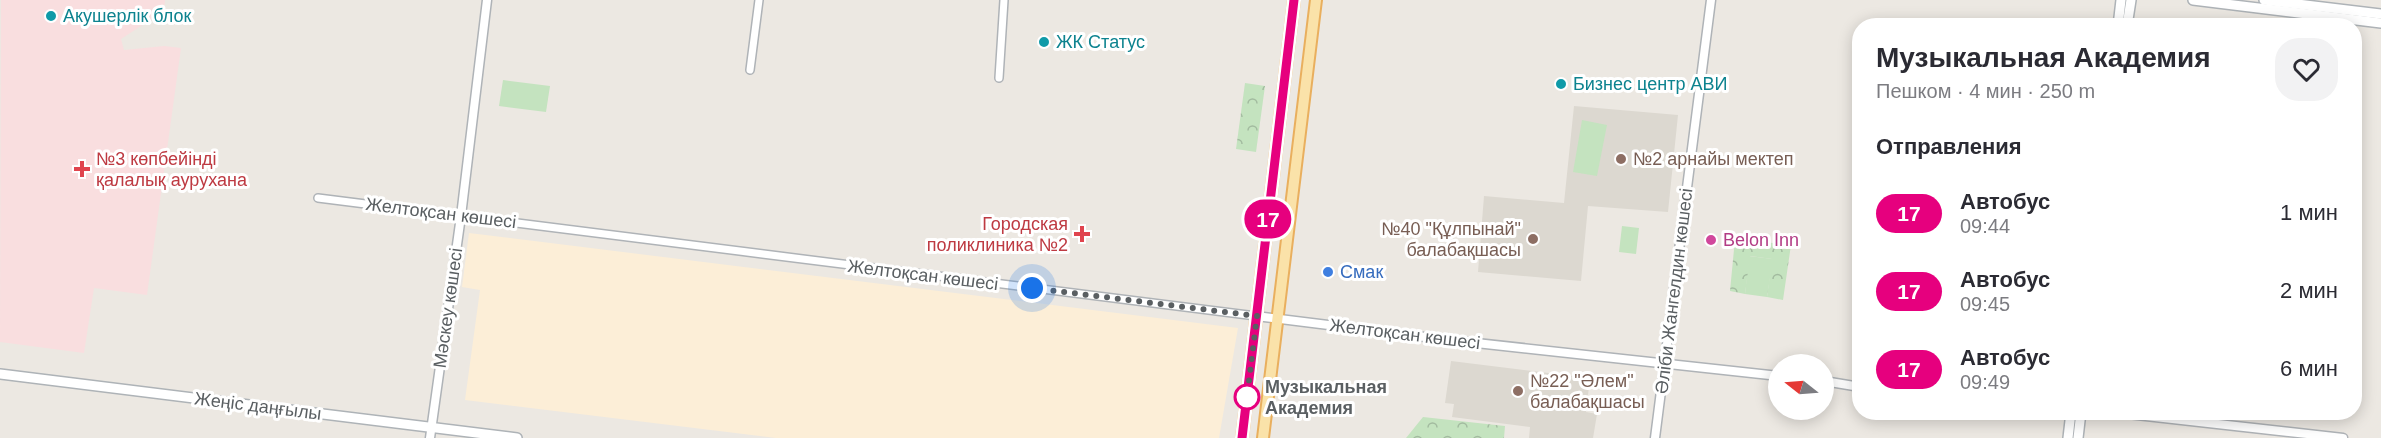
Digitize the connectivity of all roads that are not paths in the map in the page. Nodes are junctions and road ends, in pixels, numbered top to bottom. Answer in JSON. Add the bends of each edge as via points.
{"nodes":[{"id":1,"x":487,"y":0,"type":"edge"},
{"id":2,"x":759,"y":0,"type":"edge"},
{"id":3,"x":1004,"y":0,"type":"edge"},
{"id":4,"x":1294,"y":0,"type":"edge"},
{"id":5,"x":1316,"y":0,"type":"edge"},
{"id":6,"x":1321,"y":0,"type":"edge"},
{"id":7,"x":1711,"y":0,"type":"edge"},
{"id":8,"x":2121,"y":0,"type":"edge"},
{"id":9,"x":2131,"y":0,"type":"edge"},
{"id":10,"x":2193,"y":0,"type":"edge"},
{"id":11,"x":2264,"y":0,"type":"edge"},
{"id":12,"x":2339,"y":9,"type":"edge"},
{"id":13,"x":2381,"y":14,"type":"edge"},
{"id":14,"x":1314,"y":15,"type":"junction"},
{"id":15,"x":2119,"y":18,"type":"edge"},
{"id":16,"x":2128,"y":18,"type":"edge"},
{"id":17,"x":2381,"y":23,"type":"edge"},
{"id":18,"x":750,"y":69,"type":"dead end"},
{"id":19,"x":999,"y":78,"type":"dead end"},
{"id":20,"x":318,"y":198,"type":"dead end"},
{"id":21,"x":461,"y":216,"type":"junction"},
{"id":22,"x":1257,"y":316,"type":"junction"},
{"id":23,"x":1277,"y":318,"type":"junction"},
{"id":24,"x":1666,"y":364,"type":"junction"},
{"id":25,"x":0,"y":374,"type":"edge"},
{"id":26,"x":1768,"y":375,"type":"edge"},
{"id":27,"x":1834,"y":383,"type":"edge"},
{"id":28,"x":1852,"y":386,"type":"edge"},
{"id":29,"x":2070,"y":420,"type":"edge"},
{"id":30,"x":2080,"y":420,"type":"edge"},
{"id":31,"x":2182,"y":420,"type":"edge"},
{"id":32,"x":431,"y":427,"type":"junction"},
{"id":33,"x":430,"y":438,"type":"edge"},
{"id":34,"x":517,"y":438,"type":"edge"},
{"id":35,"x":1242,"y":438,"type":"edge"},
{"id":36,"x":1263,"y":438,"type":"edge"},
{"id":37,"x":1655,"y":438,"type":"edge"},
{"id":38,"x":2068,"y":438,"type":"edge"},
{"id":39,"x":2078,"y":438,"type":"edge"},
{"id":40,"x":2343,"y":438,"type":"edge"}],
"edges":[{"from":1,"to":21,"type":"street","name":"Мәскеу көшесі"},
{"from":2,"to":18,"type":"street"},
{"from":3,"to":19,"type":"street"},
{"from":4,"to":22,"type":"main road"},
{"from":5,"to":14,"type":"main road"},
{"from":6,"to":14,"type":"main road"},
{"from":7,"to":24,"type":"street","name":"Әліби Жангелдин көшесі"},
{"from":8,"to":15,"type":"main road"},
{"from":9,"to":16,"type":"main road"},
{"from":10,"to":12,"type":"main road"},
{"from":11,"to":12,"type":"main road"},
{"from":12,"to":13,"type":"main road"},
{"from":12,"to":17,"type":"main road"},
{"from":14,"to":23,"type":"main road"},
{"from":20,"to":21,"type":"street","name":"Желтоқсан көшесі"},
{"from":21,"to":22,"type":"street","name":"Желтоқсан көшесі"},
{"from":21,"to":32,"type":"street","name":"Мәскеу көшесі"},
{"from":22,"to":23,"type":"street","name":"Желтоқсан көшесі"},
{"from":22,"to":35,"type":"main road"},
{"from":23,"to":24,"type":"street","name":"Желтоқсан көшесі"},
{"from":23,"to":36,"type":"main road"},
{"from":24,"to":26,"type":"street","name":"Желтоқсан көшесі"},
{"from":24,"to":37,"type":"street","name":"Әліби Жангелдин көшесі"},
{"from":25,"to":32,"type":"main road","name":"Жеңіс даңғылы"},
{"from":27,"to":28,"type":"street"},
{"from":29,"to":38,"type":"main road"},
{"from":30,"to":39,"type":"main road"},
{"from":31,"to":40,"type":"street"},
{"from":32,"to":33,"type":"street","name":"Мәскеу көшесі"},
{"from":32,"to":34,"type":"main road","name":"Жеңіс даңғылы"}]}
